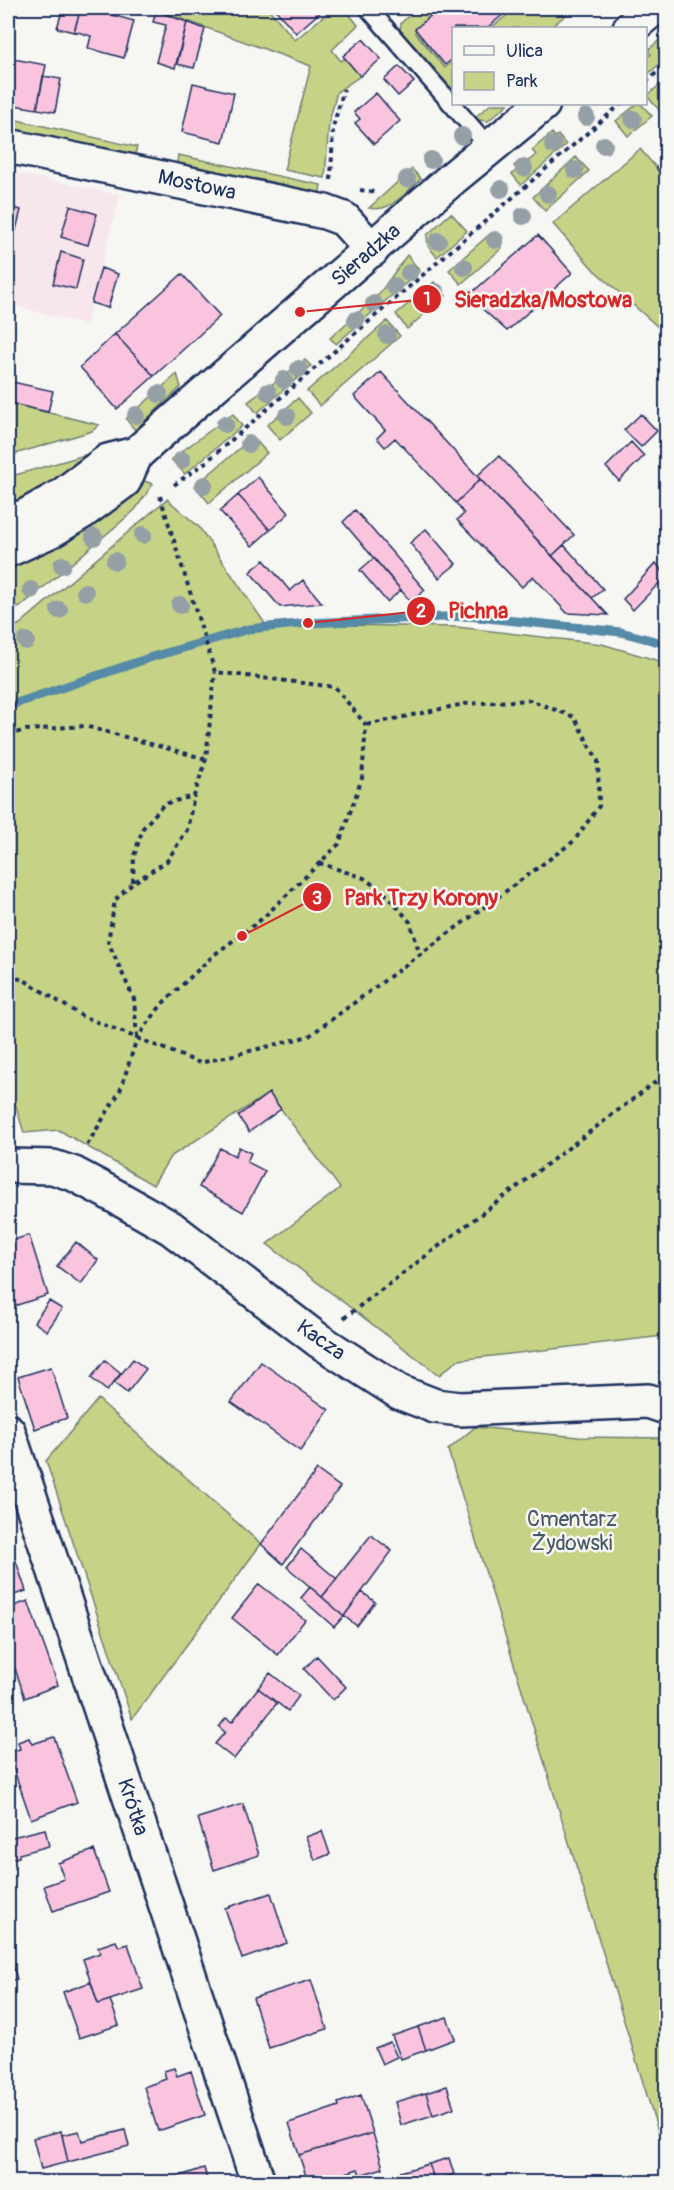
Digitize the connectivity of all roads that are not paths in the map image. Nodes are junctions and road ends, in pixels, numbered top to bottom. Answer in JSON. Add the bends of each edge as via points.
{"nodes":[{"id":1,"x":368,"y":8,"type":"edge"},
{"id":2,"x":654,"y":8,"type":"edge"},
{"id":3,"x":631,"y":27,"type":"edge"},
{"id":4,"x":452,"y":104,"type":"edge"},
{"id":5,"x":453,"y":105,"type":"edge"},
{"id":6,"x":542,"y":105,"type":"edge"},
{"id":7,"x":8,"y":146,"type":"edge"},
{"id":8,"x":490,"y":148,"type":"junction"},
{"id":9,"x":372,"y":250,"type":"junction"},
{"id":10,"x":136,"y":454,"type":"junction"},
{"id":11,"x":8,"y":521,"type":"edge"},
{"id":12,"x":8,"y":550,"type":"edge"},
{"id":13,"x":8,"y":1166,"type":"edge"},
{"id":14,"x":666,"y":1407,"type":"edge"},
{"id":15,"x":8,"y":1431,"type":"edge"},
{"id":16,"x":258,"y":2182,"type":"edge"}],
"edges":[{"from":1,"to":4,"type":"lane"},
{"from":2,"to":3,"type":"street"},
{"from":5,"to":8,"type":"lane"},
{"from":6,"to":8,"type":"street","name":"Sieradzka"},
{"from":7,"to":9,"type":"street","name":"Mostowa","via":[[325,212],[344,219]]},
{"from":8,"to":9,"type":"street","name":"Sieradzka"},
{"from":9,"to":10,"type":"street","name":"Sieradzka"},
{"from":10,"to":11,"type":"street","name":"Sieradzka","via":[[108,462],[63,495],[24,517]]},
{"from":10,"to":12,"type":"street","name":"Sieradzka","via":[[124,482],[54,529]]},
{"from":13,"to":14,"type":"street","name":"Kacza","via":[[53,1167],[75,1174],[171,1228],[318,1340],[417,1401],[460,1409],[648,1401]]},
{"from":15,"to":16,"type":"street","name":"Krótka"}]}
